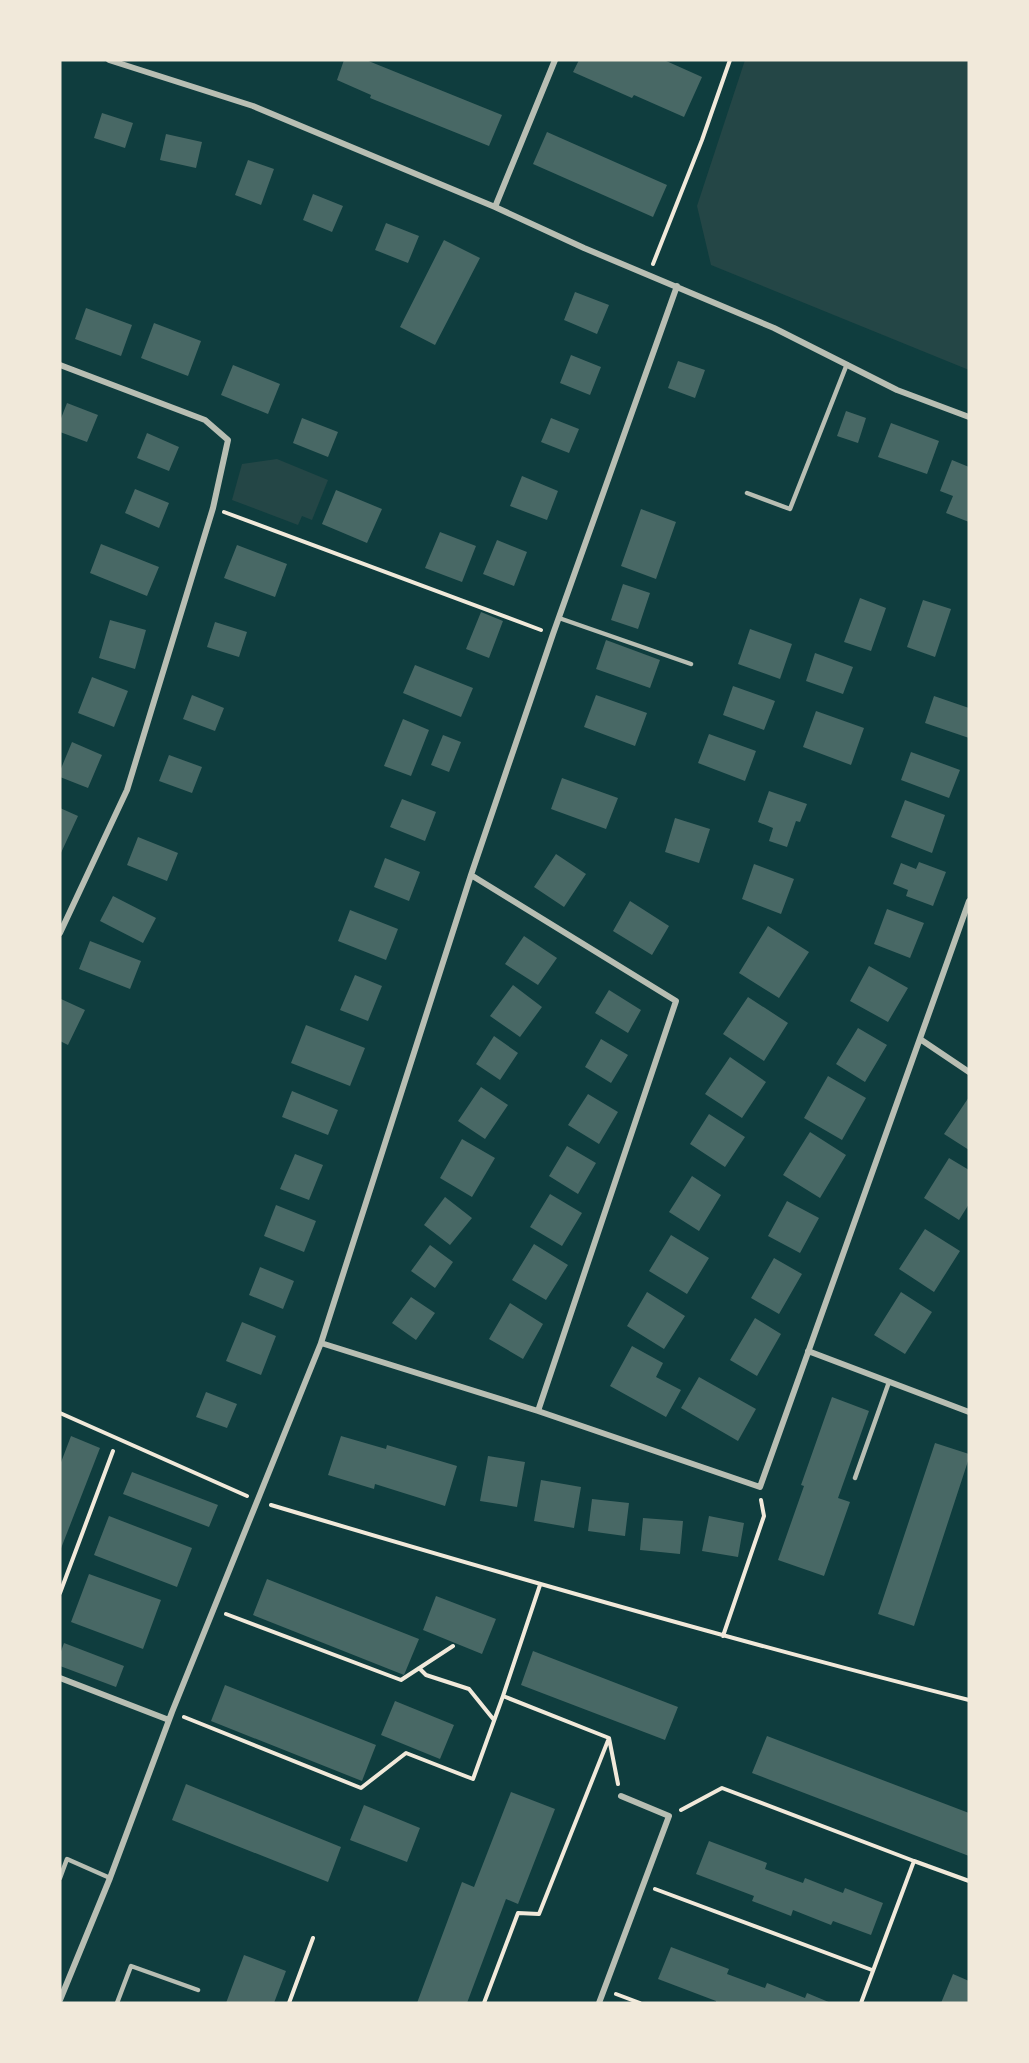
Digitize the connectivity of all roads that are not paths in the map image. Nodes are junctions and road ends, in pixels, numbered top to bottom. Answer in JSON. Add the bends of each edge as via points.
{"nodes":[{"id":1,"x":110,"y":60,"type":"edge"},
{"id":2,"x":555,"y":60,"type":"edge"},
{"id":3,"x":495,"y":207,"type":"junction"},
{"id":4,"x":677,"y":286,"type":"junction"},
{"id":5,"x":848,"y":364,"type":"junction"},
{"id":6,"x":60,"y":365,"type":"edge"},
{"id":7,"x":969,"y":417,"type":"edge"},
{"id":8,"x":747,"y":493,"type":"dead end"},
{"id":9,"x":559,"y":618,"type":"junction"},
{"id":10,"x":691,"y":664,"type":"dead end"},
{"id":11,"x":471,"y":875,"type":"junction"},
{"id":12,"x":969,"y":901,"type":"edge"},
{"id":13,"x":60,"y":933,"type":"edge"},
{"id":14,"x":920,"y":1039,"type":"junction"},
{"id":15,"x":969,"y":1072,"type":"edge"},
{"id":16,"x":321,"y":1343,"type":"junction"},
{"id":17,"x":808,"y":1351,"type":"junction"},
{"id":18,"x":889,"y":1382,"type":"junction"},
{"id":19,"x":538,"y":1412,"type":"junction"},
{"id":20,"x":969,"y":1412,"type":"edge"},
{"id":21,"x":855,"y":1478,"type":"dead end"},
{"id":22,"x":60,"y":1677,"type":"edge"},
{"id":23,"x":169,"y":1720,"type":"junction"},
{"id":24,"x":621,"y":1796,"type":"road end"},
{"id":25,"x":60,"y":1878,"type":"edge"},
{"id":26,"x":110,"y":1878,"type":"junction"},
{"id":27,"x":198,"y":1990,"type":"dead end"},
{"id":28,"x":60,"y":2000,"type":"edge"},
{"id":29,"x":117,"y":2003,"type":"edge"},
{"id":30,"x":599,"y":2003,"type":"edge"}],
"edges":[{"from":1,"to":3,"type":"street","via":[[253,106]]},
{"from":2,"to":3,"type":"street"},
{"from":3,"to":4,"type":"street"},
{"from":4,"to":5,"type":"street"},
{"from":4,"to":9,"type":"street"},
{"from":5,"to":7,"type":"street","via":[[897,390]]},
{"from":5,"to":8,"type":"lane","via":[[790,509]]},
{"from":6,"to":13,"type":"street","via":[[205,420],[228,440],[213,508],[127,790]]},
{"from":9,"to":10,"type":"lane"},
{"from":9,"to":11,"type":"street"},
{"from":11,"to":16,"type":"street"},
{"from":11,"to":19,"type":"street","via":[[676,1001]]},
{"from":12,"to":14,"type":"street"},
{"from":14,"to":15,"type":"street"},
{"from":14,"to":17,"type":"street"},
{"from":16,"to":19,"type":"street"},
{"from":16,"to":23,"type":"street"},
{"from":17,"to":18,"type":"street"},
{"from":17,"to":19,"type":"street","via":[[760,1487]]},
{"from":18,"to":20,"type":"street"},
{"from":18,"to":21,"type":"lane"},
{"from":22,"to":23,"type":"street"},
{"from":23,"to":26,"type":"street"},
{"from":24,"to":30,"type":"street","via":[[669,1816]]},
{"from":25,"to":26,"type":"lane","via":[[67,1859]]},
{"from":26,"to":28,"type":"street"},
{"from":27,"to":29,"type":"lane","via":[[131,1966]]}]}
